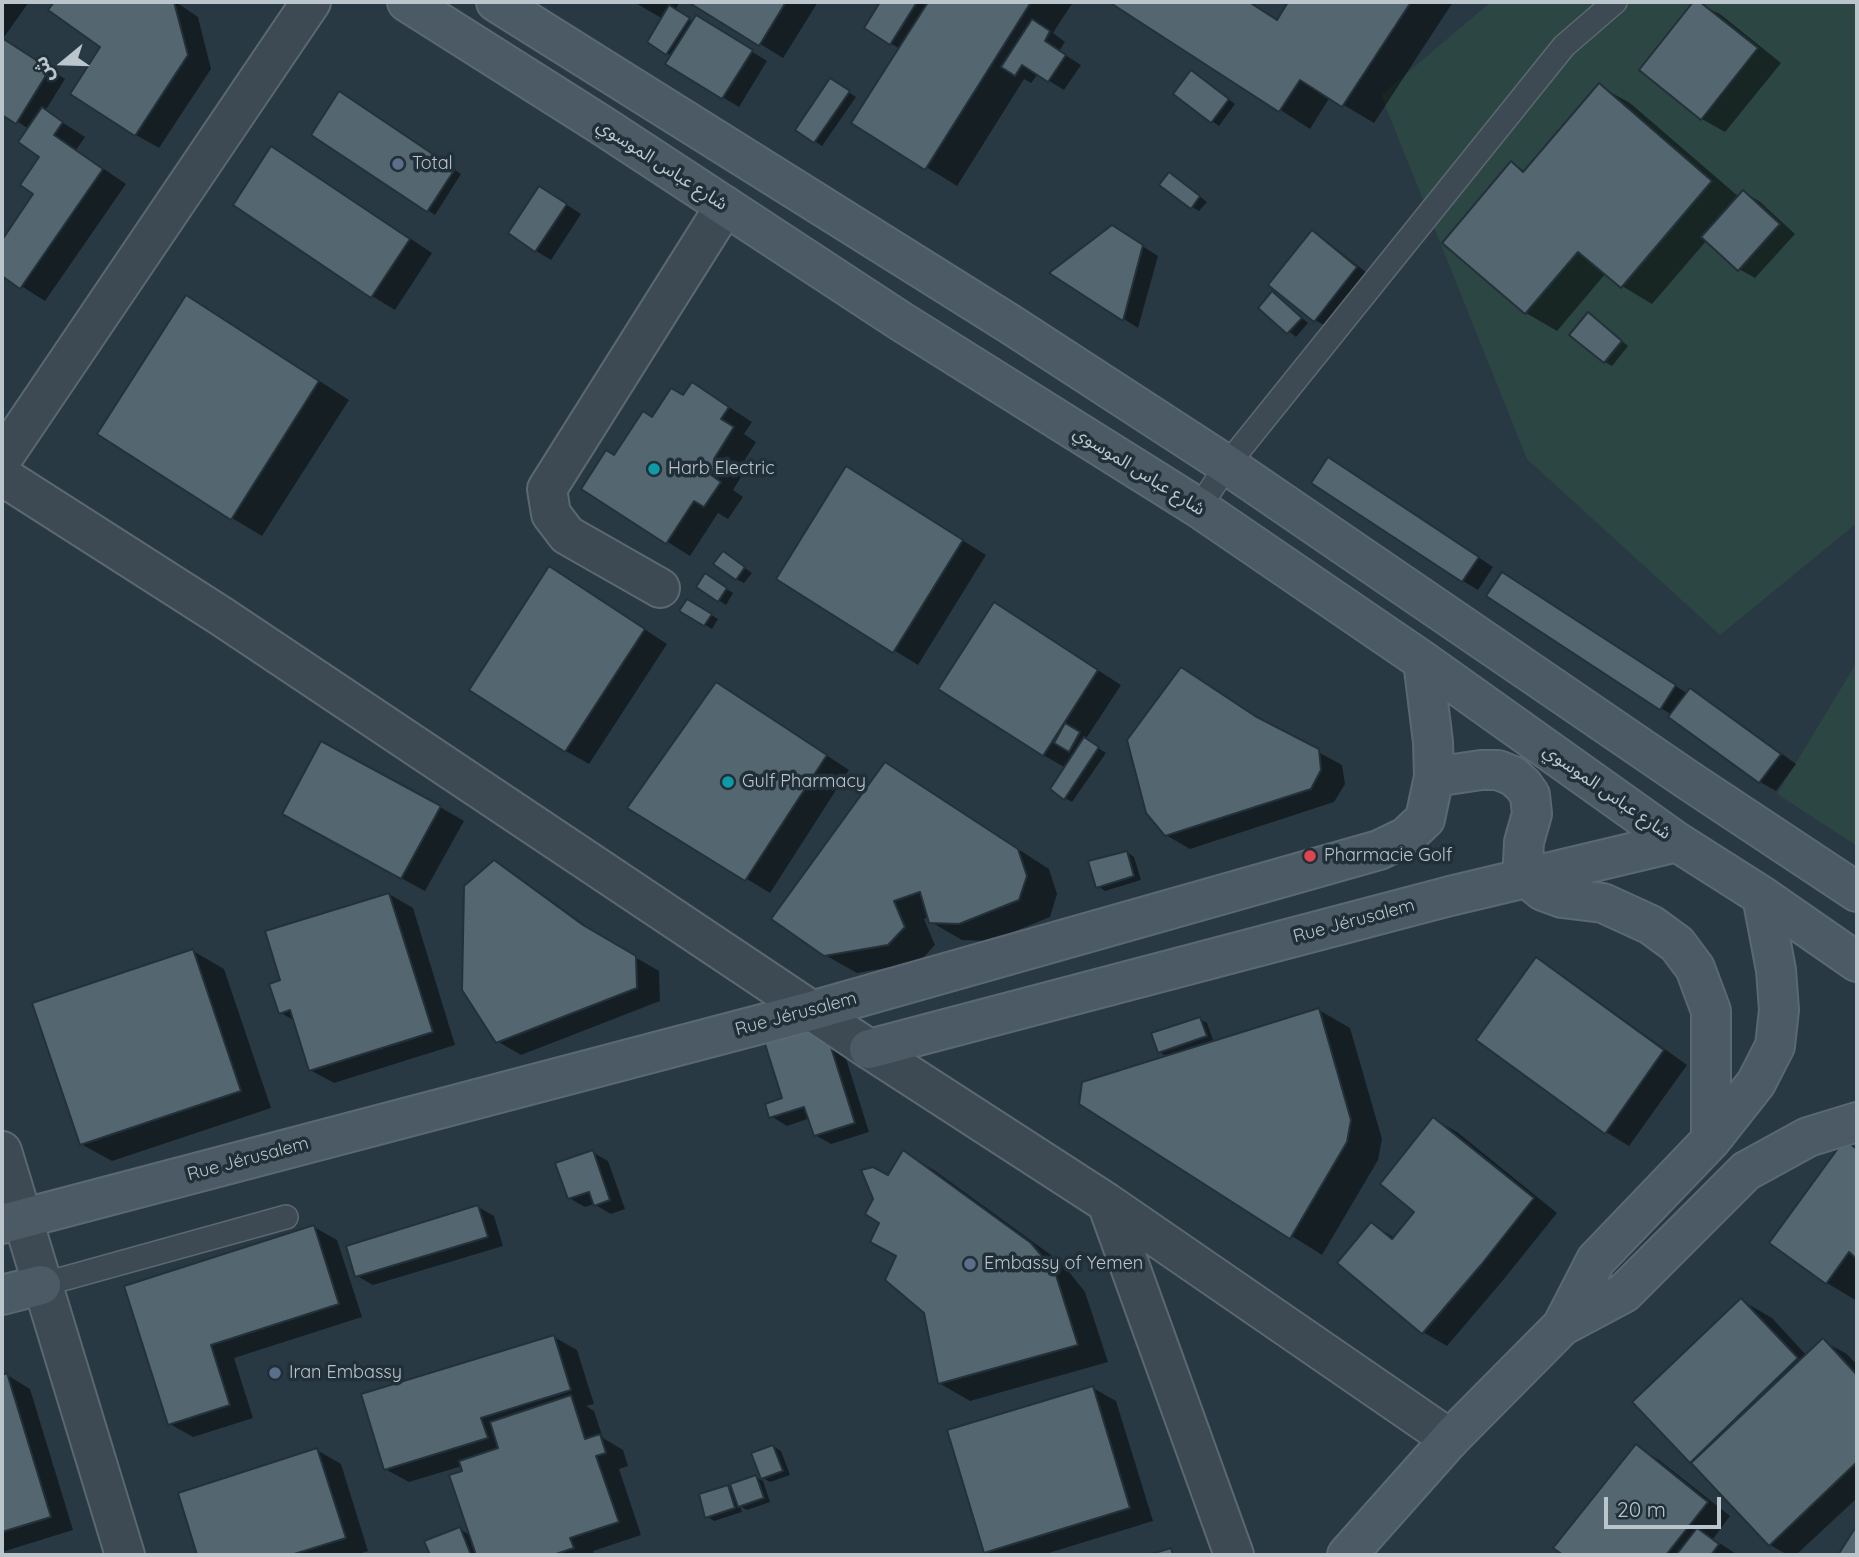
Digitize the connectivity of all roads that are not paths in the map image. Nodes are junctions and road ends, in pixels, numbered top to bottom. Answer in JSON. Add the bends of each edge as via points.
{"nodes":[{"id":1,"x":311,"y":2,"type":"edge"},
{"id":2,"x":407,"y":2,"type":"edge"},
{"id":3,"x":497,"y":2,"type":"edge"},
{"id":4,"x":1615,"y":2,"type":"edge"},
{"id":5,"x":474,"y":44,"type":"junction"},
{"id":6,"x":725,"y":206,"type":"junction"},
{"id":7,"x":2,"y":459,"type":"edge"},
{"id":8,"x":1227,"y":465,"type":"junction"},
{"id":9,"x":2,"y":476,"type":"edge"},
{"id":10,"x":1199,"y":508,"type":"junction"},
{"id":11,"x":660,"y":588,"type":"dead end"},
{"id":12,"x":1423,"y":662,"type":"junction"},
{"id":13,"x":1434,"y":778,"type":"junction"},
{"id":14,"x":1677,"y":842,"type":"junction"},
{"id":15,"x":1526,"y":877,"type":"junction"},
{"id":16,"x":1857,"y":892,"type":"edge"},
{"id":17,"x":1762,"y":896,"type":"junction"},
{"id":18,"x":1857,"y":961,"type":"edge"},
{"id":19,"x":811,"y":1010,"type":"junction"},
{"id":20,"x":869,"y":1049,"type":"junction"},
{"id":21,"x":1857,"y":1122,"type":"edge"},
{"id":22,"x":1711,"y":1140,"type":"junction"},
{"id":23,"x":2,"y":1151,"type":"edge"},
{"id":24,"x":1107,"y":1203,"type":"junction"},
{"id":25,"x":286,"y":1217,"type":"dead end"},
{"id":26,"x":12,"y":1222,"type":"edge"},
{"id":27,"x":41,"y":1285,"type":"junction"},
{"id":28,"x":2,"y":1295,"type":"edge"},
{"id":29,"x":1562,"y":1326,"type":"junction"},
{"id":30,"x":1450,"y":1439,"type":"junction"},
{"id":31,"x":125,"y":1555,"type":"edge"},
{"id":32,"x":1234,"y":1555,"type":"edge"},
{"id":33,"x":1347,"y":1555,"type":"edge"}],
"edges":[{"from":1,"to":7,"type":"street"},
{"from":2,"to":5,"type":"street","name":"شارع عباس الموسوي"},
{"from":3,"to":5,"type":"street"},
{"from":3,"to":8,"type":"street"},
{"from":4,"to":8,"type":"lane","via":[[1564,46]]},
{"from":5,"to":6,"type":"street","name":"شارع عباس الموسوي"},
{"from":6,"to":10,"type":"street","name":"شارع عباس الموسوي"},
{"from":6,"to":11,"type":"street","via":[[547,489],[551,514],[567,535]]},
{"from":8,"to":10,"type":"lane"},
{"from":8,"to":16,"type":"street"},
{"from":9,"to":19,"type":"street","via":[[221,616]]},
{"from":10,"to":12,"type":"street","name":"شارع عباس الموسوي"},
{"from":12,"to":13,"type":"street","name":"Rue Jérusalem"},
{"from":12,"to":14,"type":"street","name":"شارع عباس الموسوي"},
{"from":13,"to":15,"type":"street","via":[[1498,770],[1523,785],[1530,795],[1532,814],[1524,842]]},
{"from":13,"to":19,"type":"street","name":"Rue Jérusalem","via":[[1425,819],[1406,837],[1379,850]]},
{"from":14,"to":15,"type":"street","name":"Rue Jérusalem"},
{"from":14,"to":17,"type":"street","name":"شارع عباس الموسوي"},
{"from":15,"to":20,"type":"street","name":"Rue Jérusalem"},
{"from":15,"to":22,"type":"street","via":[[1543,891],[1603,903],[1651,925],[1677,944],[1695,968],[1711,1011]]},
{"from":17,"to":18,"type":"street","name":"شارع عباس الموسوي"},
{"from":17,"to":22,"type":"street","via":[[1776,970],[1779,1010],[1775,1046],[1756,1083]]},
{"from":19,"to":20,"type":"street"},
{"from":19,"to":26,"type":"street","name":"Rue Jérusalem"},
{"from":20,"to":24,"type":"street"},
{"from":21,"to":29,"type":"street","via":[[1808,1137],[1746,1171],[1624,1293]]},
{"from":22,"to":29,"type":"street","via":[[1596,1261]]},
{"from":23,"to":26,"type":"street"},
{"from":24,"to":30,"type":"street"},
{"from":24,"to":32,"type":"street"},
{"from":25,"to":27,"type":"lane"},
{"from":26,"to":27,"type":"street"},
{"from":27,"to":28,"type":"street"},
{"from":27,"to":31,"type":"street"},
{"from":29,"to":30,"type":"street"},
{"from":30,"to":33,"type":"street"}]}
